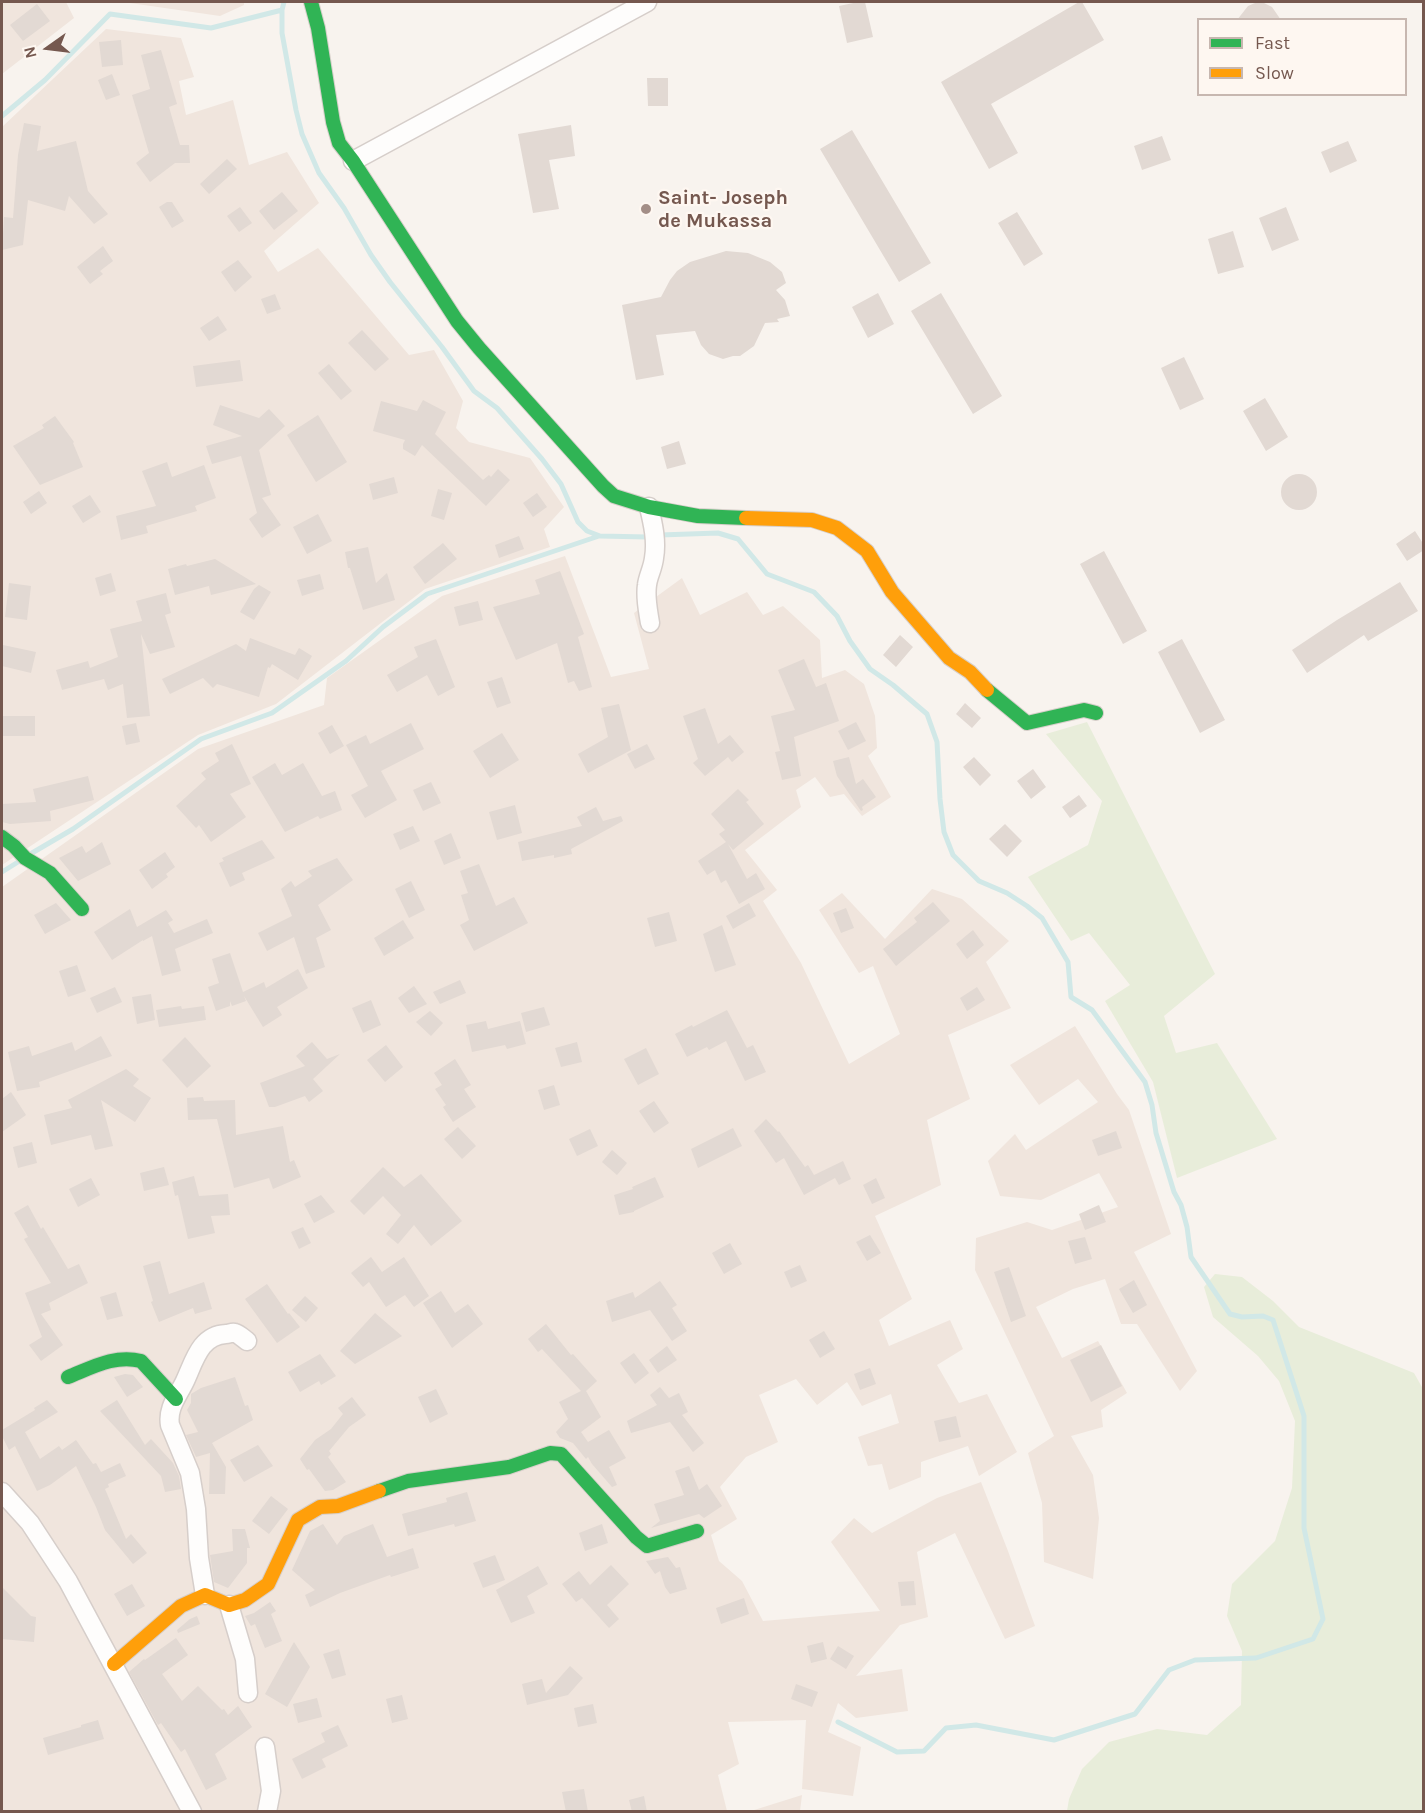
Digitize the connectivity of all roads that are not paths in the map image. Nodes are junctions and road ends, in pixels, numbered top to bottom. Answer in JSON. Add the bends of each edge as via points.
{"nodes":[{"id":1,"x":312,"y":2,"type":"edge"},
{"id":2,"x":647,"y":2,"type":"edge"},
{"id":3,"x":353,"y":161,"type":"junction"},
{"id":4,"x":650,"y":507,"type":"junction"},
{"id":5,"x":650,"y":622,"type":"dead end"},
{"id":6,"x":1096,"y":713,"type":"dead end"},
{"id":7,"x":2,"y":837,"type":"edge"},
{"id":8,"x":82,"y":909,"type":"dead end"},
{"id":9,"x":247,"y":1341,"type":"dead end"},
{"id":10,"x":68,"y":1377,"type":"dead end"},
{"id":11,"x":176,"y":1399,"type":"junction"},
{"id":12,"x":2,"y":1492,"type":"edge"},
{"id":13,"x":697,"y":1531,"type":"dead end"},
{"id":14,"x":205,"y":1595,"type":"junction"},
{"id":15,"x":230,"y":1605,"type":"junction"},
{"id":16,"x":114,"y":1664,"type":"junction"},
{"id":17,"x":248,"y":1693,"type":"dead end"},
{"id":18,"x":265,"y":1747,"type":"dead end"},
{"id":19,"x":192,"y":1812,"type":"edge"},
{"id":20,"x":267,"y":1812,"type":"edge"}],
"edges":[{"from":1,"to":3,"type":"street","via":[[333,122],[339,143]]},
{"from":2,"to":3,"type":"street"},
{"from":3,"to":4,"type":"street","via":[[457,321],[479,348],[603,486],[614,496]]},
{"from":4,"to":5,"type":"street","via":[[655,531],[654,561],[646,584]]},
{"from":4,"to":6,"type":"street","via":[[698,516],[812,520],[837,528],[867,551],[892,592],[949,658],[1027,723],[1084,710]]},
{"from":7,"to":8,"type":"street","via":[[25,858],[51,873]]},
{"from":9,"to":11,"type":"street","via":[[235,1333],[219,1334],[204,1344]]},
{"from":10,"to":11,"type":"street","via":[[121,1358],[134,1358]]},
{"from":11,"to":14,"type":"street","via":[[170,1425],[190,1473]]},
{"from":12,"to":16,"type":"street","via":[[30,1523],[68,1581]]},
{"from":13,"to":15,"type":"street","via":[[646,1546],[561,1454],[550,1453],[509,1467],[408,1481],[338,1506],[320,1508],[298,1520],[268,1584]]},
{"from":14,"to":15,"type":"street"},
{"from":14,"to":16,"type":"street","via":[[181,1606]]},
{"from":15,"to":17,"type":"street","via":[[245,1659]]},
{"from":16,"to":19,"type":"street"},
{"from":18,"to":20,"type":"street","via":[[271,1791]]}]}
